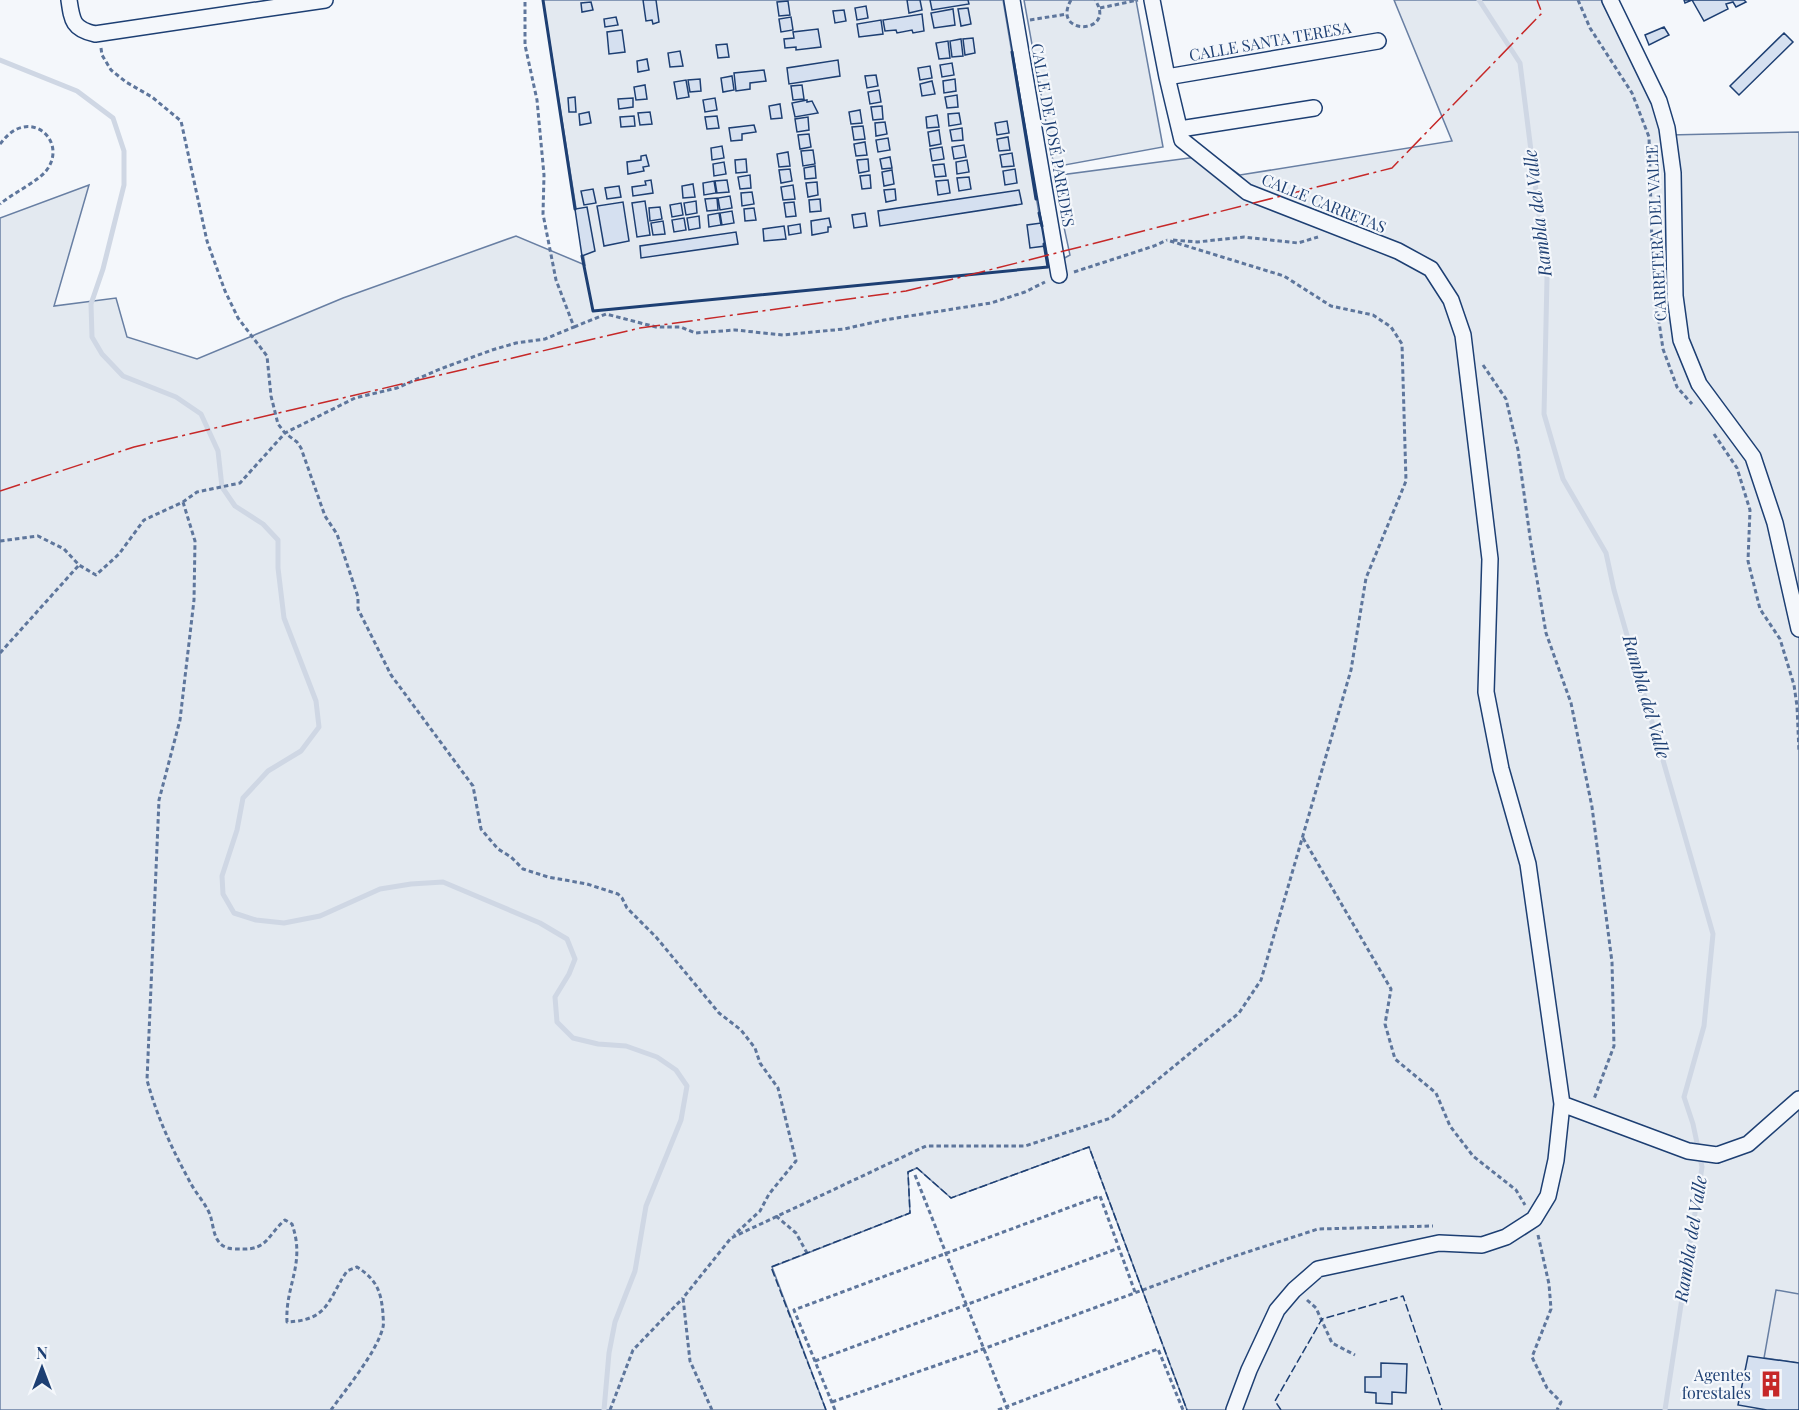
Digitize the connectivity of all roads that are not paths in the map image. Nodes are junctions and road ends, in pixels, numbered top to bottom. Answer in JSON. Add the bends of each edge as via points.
{"nodes":[{"id":1,"x":69,"y":0,"type":"edge"},
{"id":2,"x":325,"y":0,"type":"edge"},
{"id":3,"x":1012,"y":0,"type":"edge"},
{"id":4,"x":1152,"y":0,"type":"edge"},
{"id":5,"x":1610,"y":0,"type":"edge"},
{"id":6,"x":298,"y":2,"type":"edge"},
{"id":7,"x":1378,"y":41,"type":"dead end"},
{"id":8,"x":1167,"y":77,"type":"junction"},
{"id":9,"x":1314,"y":108,"type":"dead end"},
{"id":10,"x":1180,"y":129,"type":"junction"},
{"id":11,"x":1059,"y":275,"type":"road end"},
{"id":12,"x":1799,"y":628,"type":"edge"},
{"id":13,"x":1799,"y":1099,"type":"edge"},
{"id":14,"x":1562,"y":1104,"type":"junction"},
{"id":15,"x":1234,"y":1410,"type":"edge"}],
"edges":[{"from":1,"to":6,"type":"street","via":[[76,26],[99,34]]},
{"from":2,"to":6,"type":"street"},
{"from":3,"to":11,"type":"street","name":"CALLE DE JOSÉ PAREDES"},
{"from":4,"to":8,"type":"street","name":"CALLE CARRETAS"},
{"from":5,"to":12,"type":"street","name":"CARRETERA DEL VALLE","via":[[1659,102],[1667,128],[1673,173],[1681,340],[1699,384],[1753,457],[1775,523]]},
{"from":7,"to":8,"type":"street","name":"CALLE SANTA TERESA"},
{"from":8,"to":10,"type":"street","name":"CALLE CARRETAS"},
{"from":9,"to":10,"type":"street"},
{"from":10,"to":14,"type":"street","name":"CALLE CARRETAS","via":[[1182,140],[1247,192],[1398,251],[1431,269],[1451,300],[1463,335],[1490,559],[1486,692],[1501,769],[1528,864]]},
{"from":13,"to":14,"type":"street","via":[[1748,1144],[1717,1155],[1688,1151]]},
{"from":14,"to":15,"type":"street","name":"CALLE CARRETAS","via":[[1548,1196],[1534,1219],[1506,1238],[1482,1245],[1439,1243],[1318,1269],[1277,1310]]}]}
